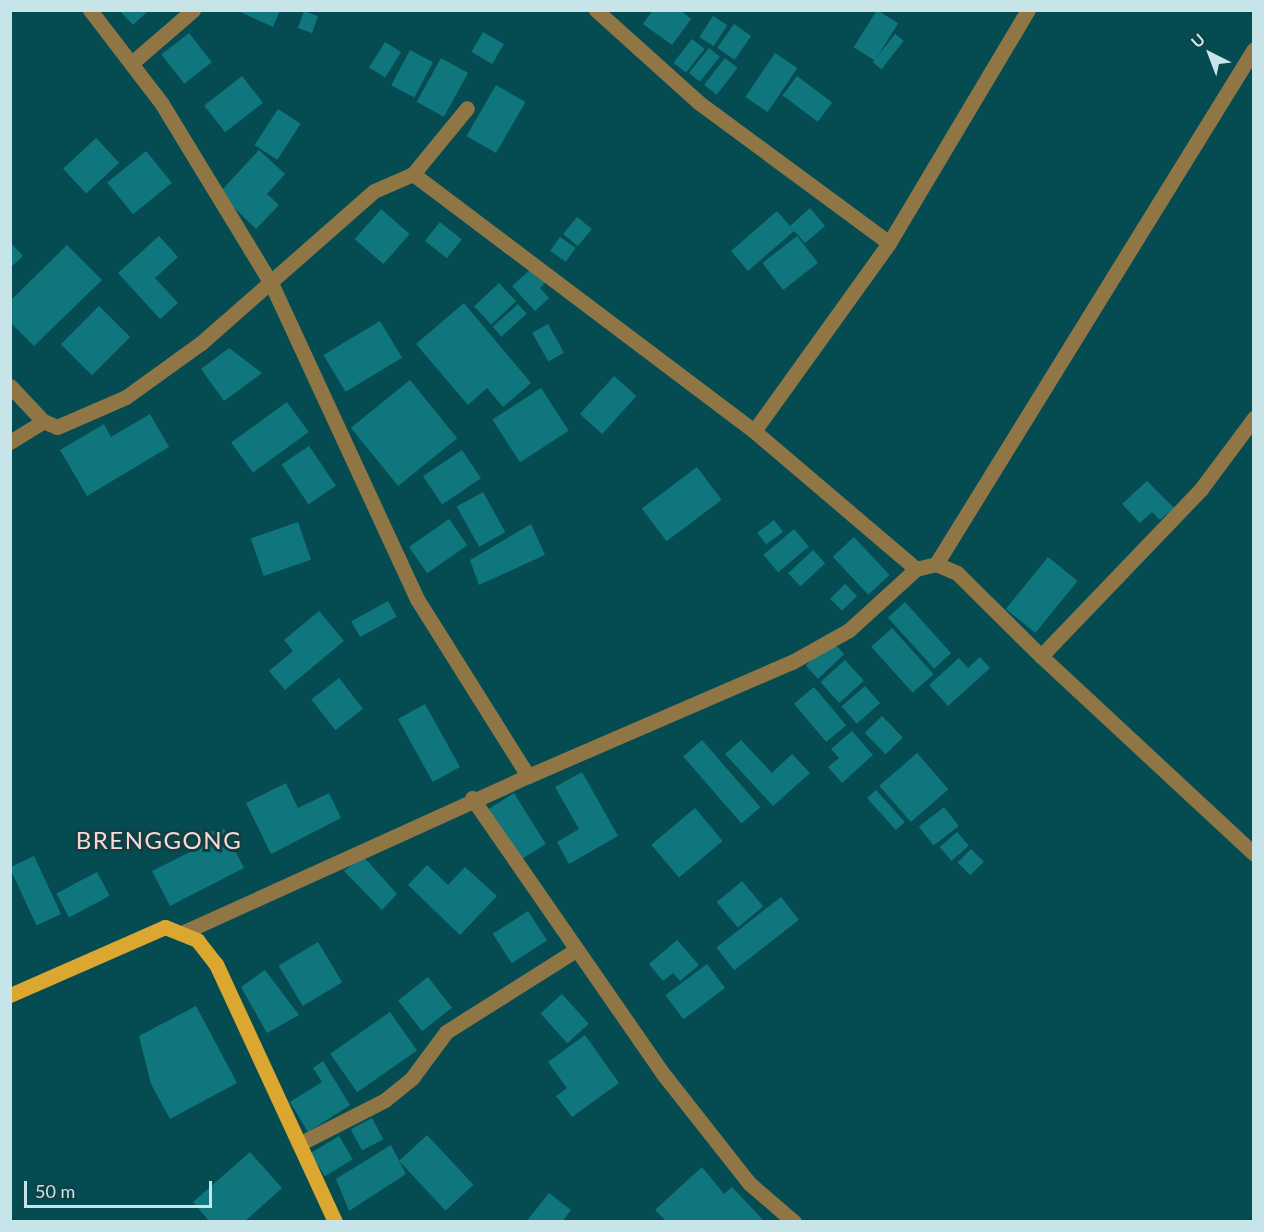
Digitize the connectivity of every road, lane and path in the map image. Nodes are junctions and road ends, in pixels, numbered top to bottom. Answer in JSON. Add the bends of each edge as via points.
{"nodes":[{"id":1,"x":90,"y":10,"type":"edge"},
{"id":2,"x":193,"y":10,"type":"edge"},
{"id":3,"x":596,"y":10,"type":"edge"},
{"id":4,"x":1028,"y":10,"type":"edge"},
{"id":5,"x":1254,"y":49,"type":"edge"},
{"id":6,"x":134,"y":61,"type":"junction"},
{"id":7,"x":467,"y":108,"type":"dead end"},
{"id":8,"x":415,"y":172,"type":"junction"},
{"id":9,"x":889,"y":243,"type":"junction"},
{"id":10,"x":271,"y":283,"type":"junction"},
{"id":11,"x":10,"y":386,"type":"edge"},
{"id":12,"x":1254,"y":418,"type":"edge"},
{"id":13,"x":43,"y":421,"type":"junction"},
{"id":14,"x":754,"y":432,"type":"junction"},
{"id":15,"x":10,"y":442,"type":"edge"},
{"id":16,"x":936,"y":564,"type":"junction"},
{"id":17,"x":916,"y":570,"type":"junction"},
{"id":18,"x":1041,"y":656,"type":"junction"},
{"id":19,"x":528,"y":776,"type":"junction"},
{"id":20,"x":472,"y":798,"type":"junction"},
{"id":21,"x":1254,"y":854,"type":"edge"},
{"id":22,"x":184,"y":932,"type":"junction"},
{"id":23,"x":574,"y":951,"type":"junction"},
{"id":24,"x":10,"y":995,"type":"edge"},
{"id":25,"x":299,"y":1144,"type":"junction"},
{"id":26,"x":335,"y":1221,"type":"edge"},
{"id":27,"x":794,"y":1221,"type":"edge"}],
"edges":[{"from":1,"to":6,"type":"street"},
{"from":2,"to":6,"type":"street"},
{"from":3,"to":9,"type":"street","via":[[698,102]]},
{"from":4,"to":9,"type":"street"},
{"from":5,"to":16,"type":"street"},
{"from":6,"to":10,"type":"street"},
{"from":7,"to":8,"type":"street"},
{"from":8,"to":10,"type":"street","via":[[374,191]]},
{"from":8,"to":14,"type":"street"},
{"from":9,"to":14,"type":"street"},
{"from":10,"to":13,"type":"street","via":[[126,397],[57,427]]},
{"from":10,"to":19,"type":"street","via":[[417,599]]},
{"from":11,"to":13,"type":"street"},
{"from":12,"to":18,"type":"street","via":[[1202,489]]},
{"from":13,"to":15,"type":"street"},
{"from":14,"to":17,"type":"street"},
{"from":16,"to":17,"type":"street"},
{"from":16,"to":18,"type":"street","via":[[957,573]]},
{"from":17,"to":19,"type":"street","via":[[849,630],[792,662]]},
{"from":18,"to":21,"type":"street"},
{"from":19,"to":20,"type":"street"},
{"from":20,"to":22,"type":"street"},
{"from":20,"to":23,"type":"street"},
{"from":22,"to":24,"type":"main road","via":[[165,927]]},
{"from":22,"to":25,"type":"main road","via":[[216,964]]},
{"from":23,"to":25,"type":"street","via":[[446,1032],[412,1077],[385,1100]]},
{"from":23,"to":27,"type":"street","via":[[749,1183]]},
{"from":25,"to":26,"type":"main road"}]}
